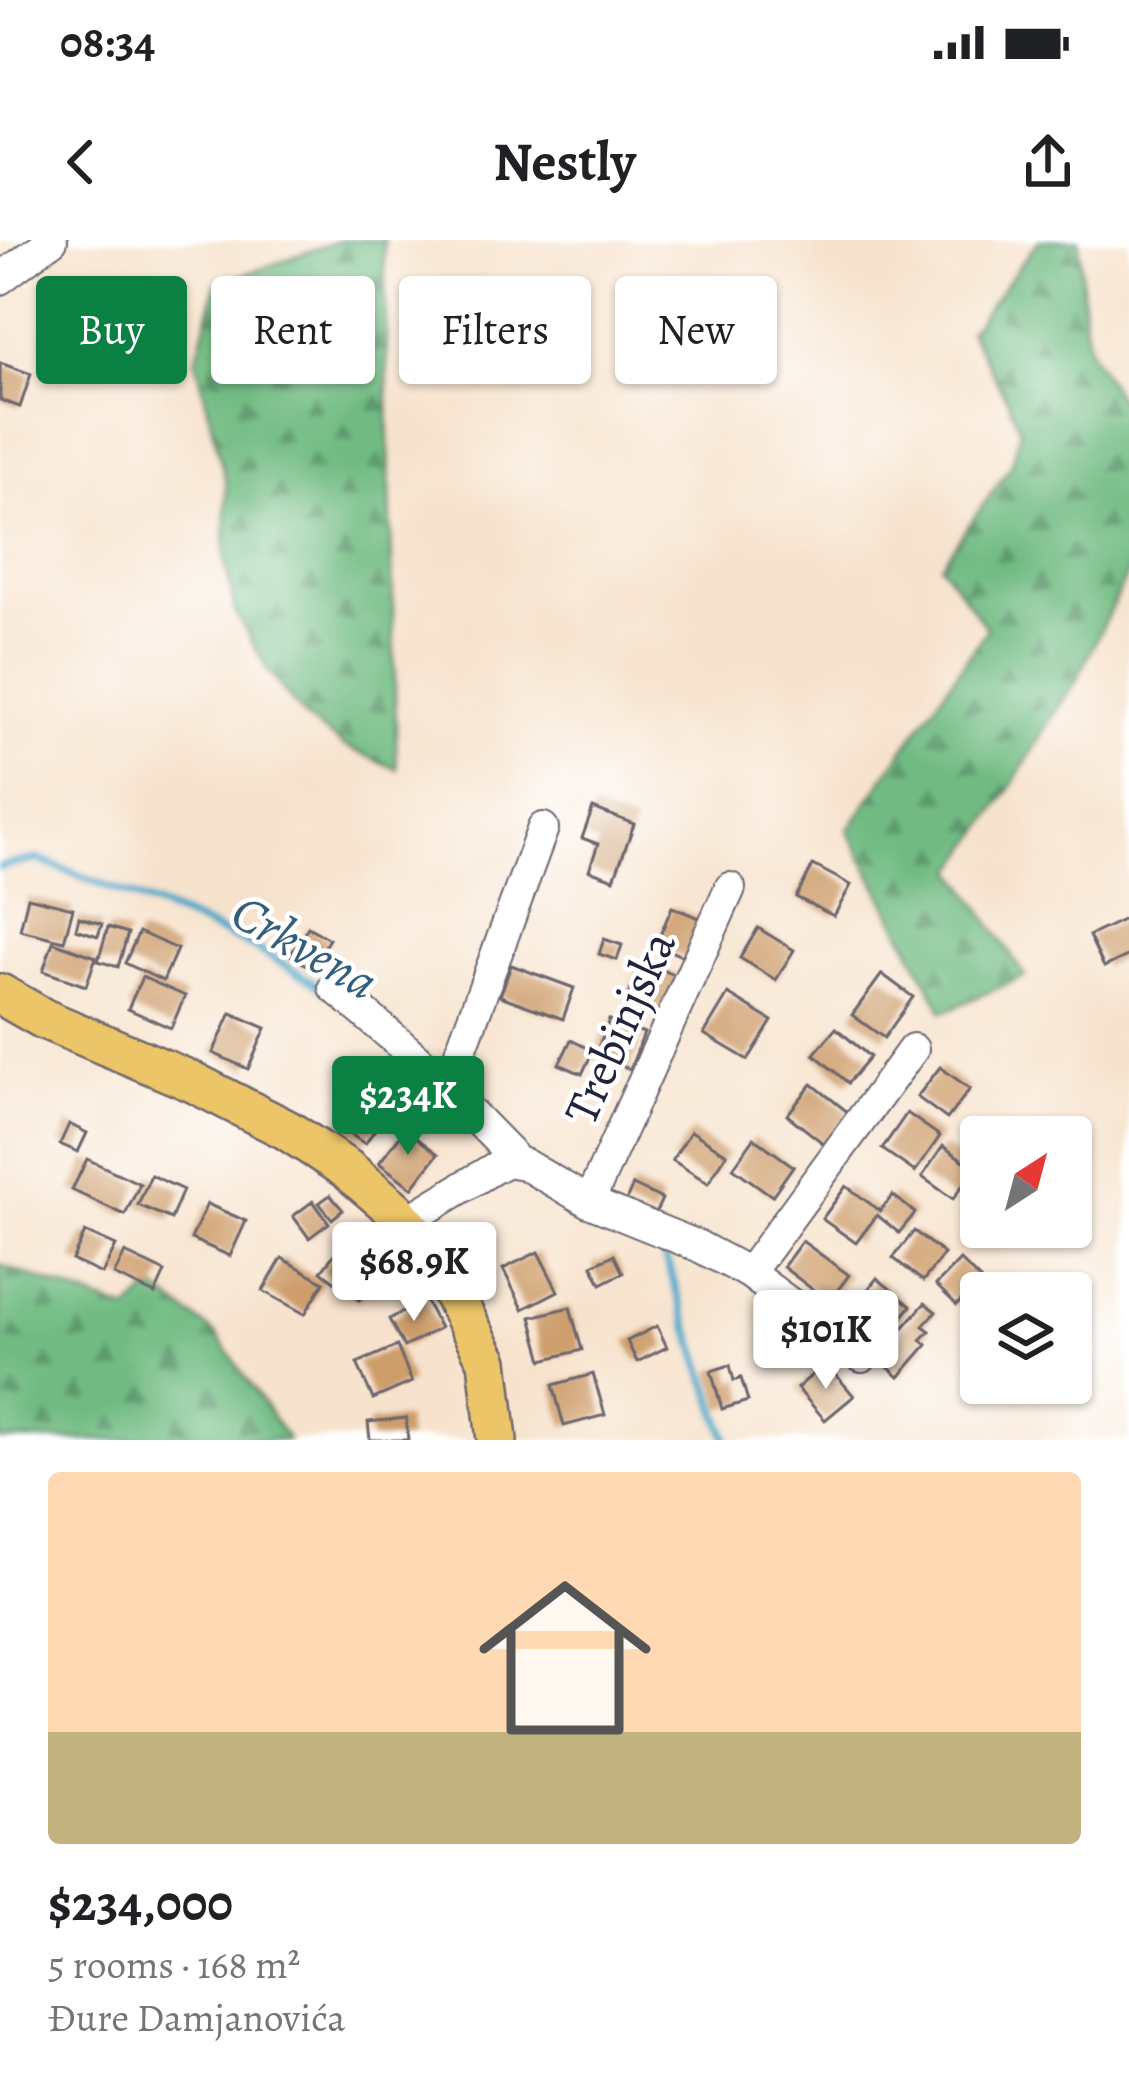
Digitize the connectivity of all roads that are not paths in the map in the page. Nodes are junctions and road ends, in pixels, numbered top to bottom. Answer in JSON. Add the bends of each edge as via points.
{"nodes":[{"id":1,"x":52,"y":240,"type":"edge"},
{"id":2,"x":0,"y":279,"type":"edge"},
{"id":3,"x":543,"y":828,"type":"dead end"},
{"id":4,"x":730,"y":888,"type":"dead end"},
{"id":5,"x":334,"y":987,"type":"dead end"},
{"id":6,"x":0,"y":994,"type":"edge"},
{"id":7,"x":913,"y":1049,"type":"dead end"},
{"id":8,"x":445,"y":1084,"type":"junction"},
{"id":9,"x":505,"y":1164,"type":"junction"},
{"id":10,"x":589,"y":1202,"type":"junction"},
{"id":11,"x":407,"y":1221,"type":"junction"},
{"id":12,"x":749,"y":1274,"type":"junction"},
{"id":13,"x":862,"y":1357,"type":"dead end"},
{"id":14,"x":497,"y":1440,"type":"edge"}],
"edges":[{"from":1,"to":2,"type":"street"},
{"from":3,"to":8,"type":"street"},
{"from":4,"to":10,"type":"street","name":"Trebinjska"},
{"from":5,"to":8,"type":"street","name":"Trebinjska"},
{"from":6,"to":11,"type":"main road","via":[[287,1130]]},
{"from":7,"to":12,"type":"street"},
{"from":8,"to":9,"type":"street","name":"Trebinjska","via":[[509,1152]]},
{"from":9,"to":10,"type":"street","name":"Trebinjska"},
{"from":9,"to":11,"type":"street"},
{"from":10,"to":12,"type":"street","name":"Trebinjska"},
{"from":11,"to":14,"type":"main road","via":[[488,1361]]},
{"from":12,"to":13,"type":"street","name":"Trebinjska"}]}
